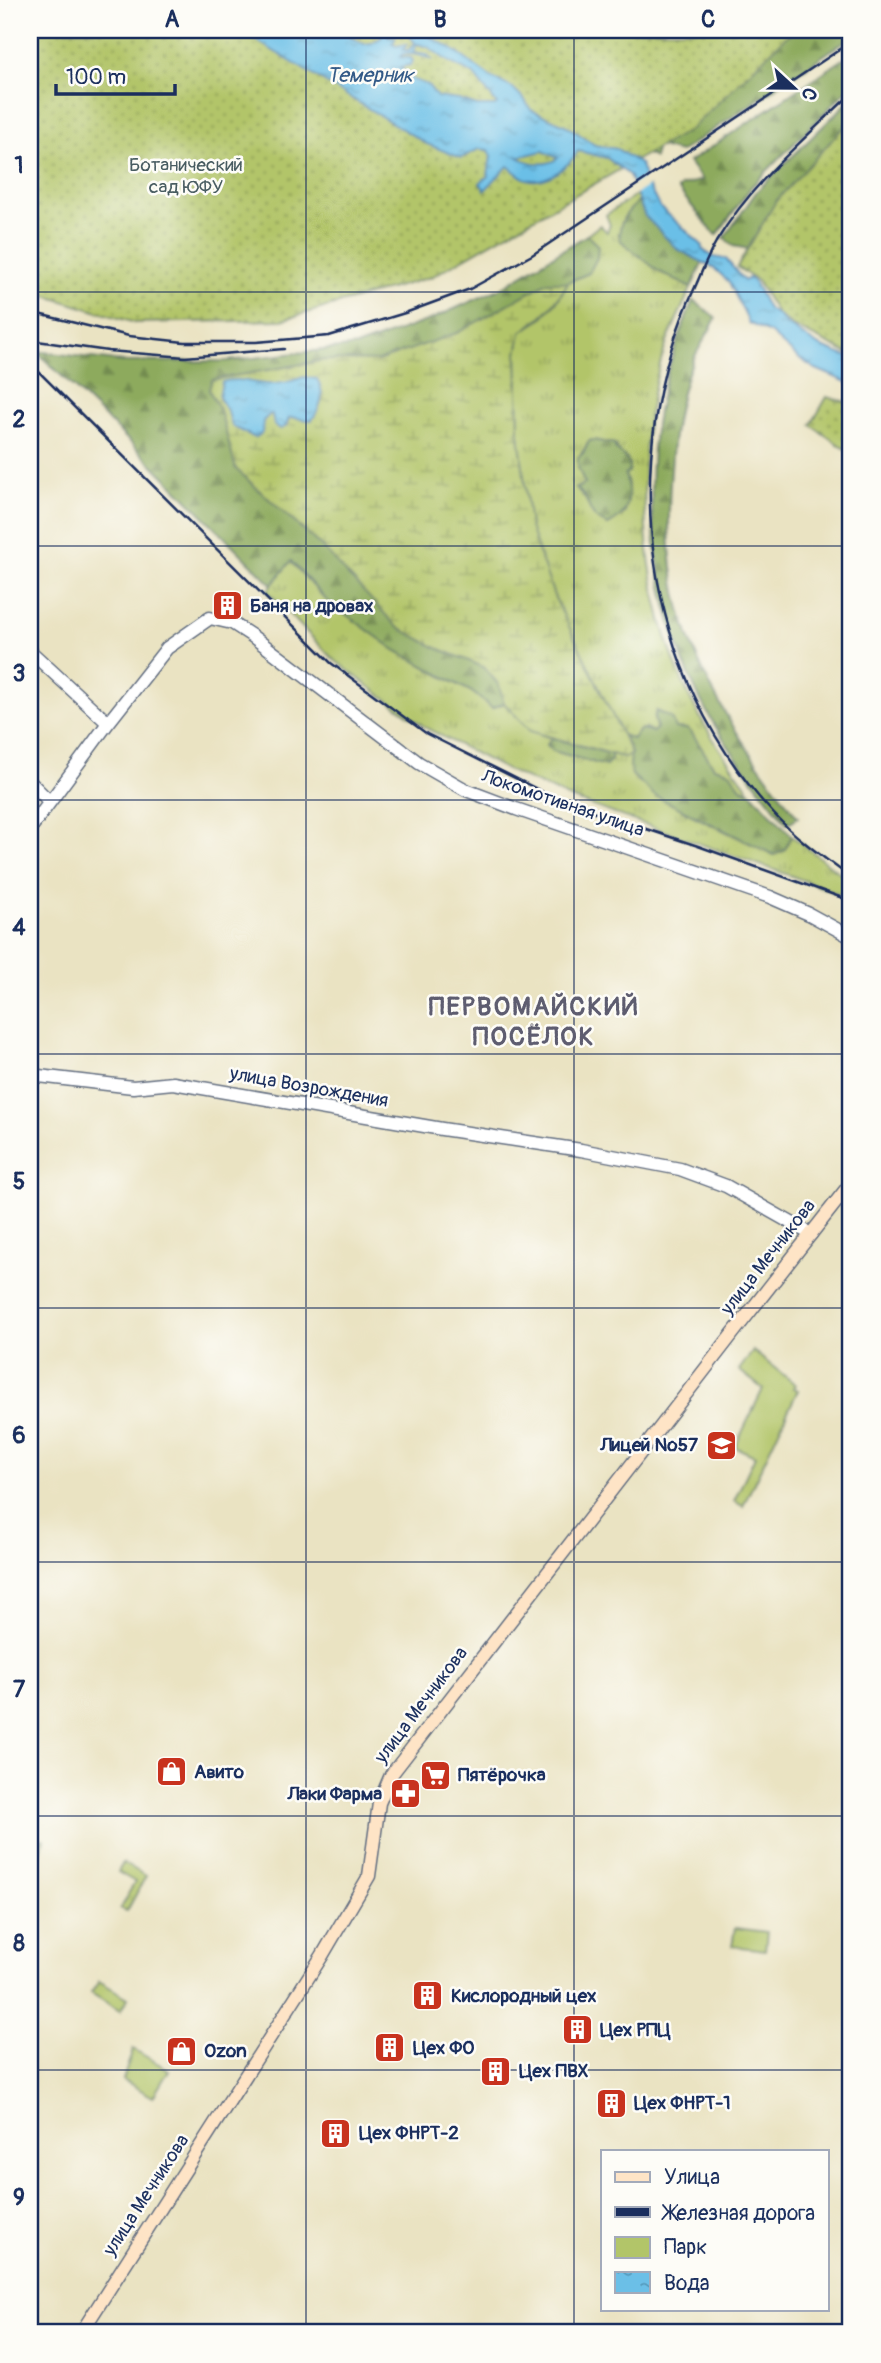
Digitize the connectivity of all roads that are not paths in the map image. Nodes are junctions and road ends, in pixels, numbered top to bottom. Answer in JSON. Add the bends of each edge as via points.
{"nodes":[{"id":1,"x":30,"y":651,"type":"edge"},
{"id":2,"x":108,"y":723,"type":"junction"},
{"id":3,"x":30,"y":782,"type":"edge"},
{"id":4,"x":50,"y":802,"type":"junction"},
{"id":5,"x":30,"y":829,"type":"edge"},
{"id":6,"x":851,"y":937,"type":"edge"},
{"id":7,"x":30,"y":1075,"type":"edge"},
{"id":8,"x":851,"y":1183,"type":"edge"},
{"id":9,"x":811,"y":1234,"type":"junction"},
{"id":10,"x":81,"y":2333,"type":"edge"}],
"edges":[{"from":1,"to":2,"type":"street"},
{"from":2,"to":4,"type":"street","name":"Локомотивная улица"},
{"from":2,"to":6,"type":"street","name":"Локомотивная улица","via":[[167,648],[210,618],[222,619],[252,636],[419,763],[466,790],[770,897]]},
{"from":3,"to":4,"type":"street"},
{"from":4,"to":5,"type":"street","name":"Локомотивная улица"},
{"from":7,"to":9,"type":"street","name":"улица Возрождения","via":[[132,1087],[173,1083],[680,1169],[726,1186]]},
{"from":8,"to":9,"type":"main road","name":"улица Мечникова"},
{"from":9,"to":10,"type":"main road","name":"улица Мечникова","via":[[391,1775],[379,1803],[369,1876]]}]}
